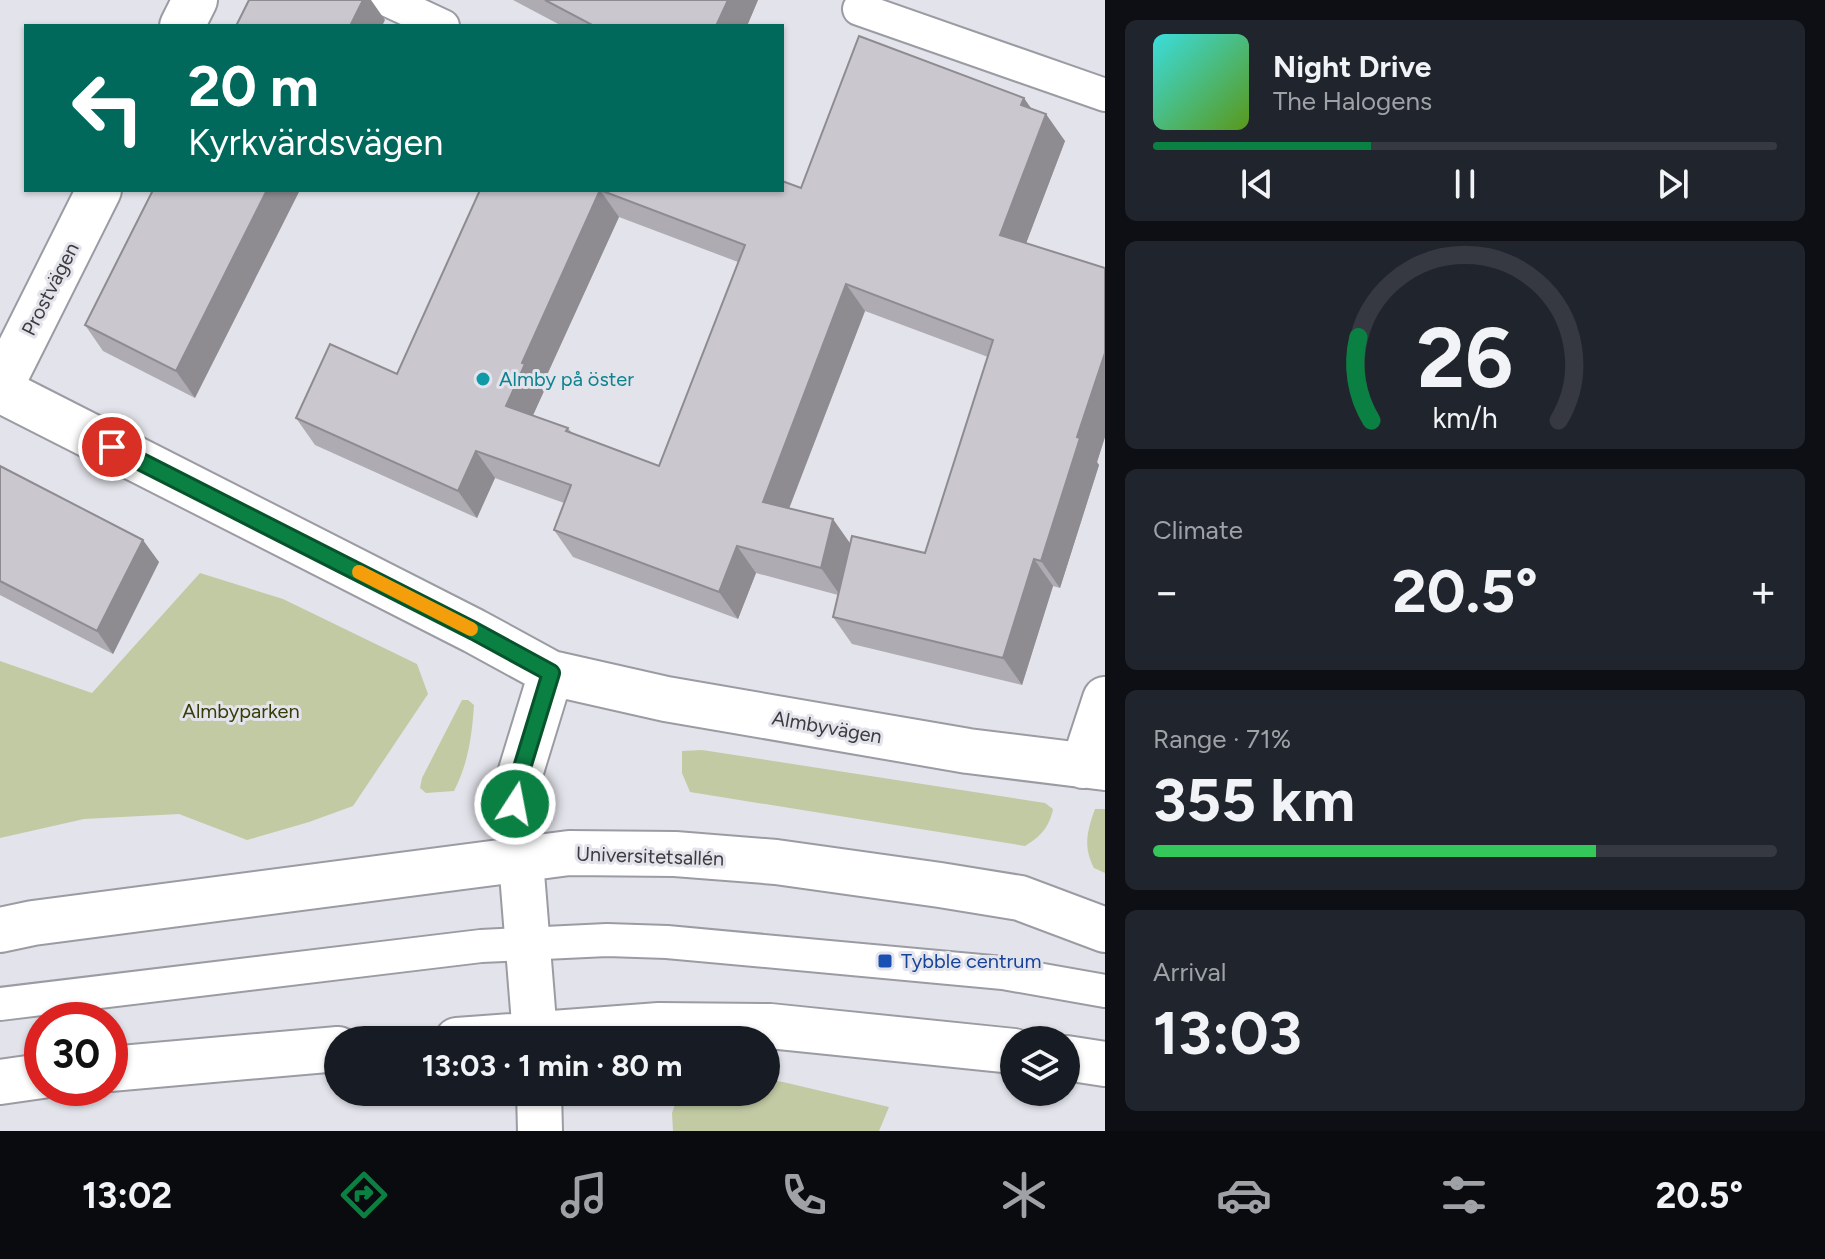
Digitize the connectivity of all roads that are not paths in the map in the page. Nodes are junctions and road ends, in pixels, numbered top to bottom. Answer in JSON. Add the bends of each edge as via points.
{"nodes":[{"id":1,"x":195,"y":0,"type":"edge"},
{"id":2,"x":387,"y":0,"type":"edge"},
{"id":3,"x":859,"y":9,"type":"dead end"},
{"id":4,"x":183,"y":24,"type":"edge"},
{"id":5,"x":439,"y":24,"type":"edge"},
{"id":6,"x":1105,"y":95,"type":"edge"},
{"id":7,"x":98,"y":192,"type":"edge"},
{"id":8,"x":0,"y":389,"type":"edge"},
{"id":9,"x":551,"y":673,"type":"junction"},
{"id":10,"x":1105,"y":699,"type":"edge"},
{"id":11,"x":1094,"y":767,"type":"edge"},
{"id":12,"x":521,"y":861,"type":"junction"},
{"id":13,"x":0,"y":930,"type":"edge"},
{"id":14,"x":1105,"y":930,"type":"edge"},
{"id":15,"x":527,"y":944,"type":"junction"},
{"id":16,"x":1105,"y":991,"type":"edge"},
{"id":17,"x":0,"y":1004,"type":"edge"},
{"id":18,"x":534,"y":1026,"type":"edge"},
{"id":19,"x":649,"y":1026,"type":"edge"},
{"id":20,"x":770,"y":1026,"type":"edge"},
{"id":21,"x":780,"y":1027,"type":"edge"},
{"id":22,"x":324,"y":1050,"type":"edge"},
{"id":23,"x":1000,"y":1050,"type":"edge"},
{"id":24,"x":1080,"y":1060,"type":"edge"},
{"id":25,"x":1105,"y":1064,"type":"edge"},
{"id":26,"x":128,"y":1067,"type":"edge"},
{"id":27,"x":24,"y":1079,"type":"edge"},
{"id":28,"x":0,"y":1082,"type":"edge"},
{"id":29,"x":539,"y":1106,"type":"edge"},
{"id":30,"x":540,"y":1131,"type":"edge"}],
"edges":[{"from":1,"to":4,"type":"main road"},
{"from":2,"to":5,"type":"lane"},
{"from":3,"to":6,"type":"lane"},
{"from":7,"to":8,"type":"main road","name":"Prostvägen"},
{"from":8,"to":9,"type":"main road","name":"Almbyvägen"},
{"from":9,"to":11,"type":"main road","name":"Almbyvägen","via":[[666,699]]},
{"from":9,"to":12,"type":"main road","via":[[514,794]]},
{"from":10,"to":11,"type":"main road"},
{"from":12,"to":13,"type":"main road","name":"Universitetsallén"},
{"from":12,"to":14,"type":"main road","name":"Universitetsallén","via":[[569,853],[776,862],[1020,898]]},
{"from":12,"to":15,"type":"main road"},
{"from":15,"to":16,"type":"lane","via":[[667,942],[1003,973]]},
{"from":15,"to":17,"type":"lane"},
{"from":15,"to":18,"type":"main road"},
{"from":19,"to":20,"type":"main road"},
{"from":21,"to":23,"type":"main road"},
{"from":22,"to":26,"type":"main road"},
{"from":24,"to":25,"type":"main road"},
{"from":27,"to":28,"type":"main road"},
{"from":29,"to":30,"type":"main road"}]}
